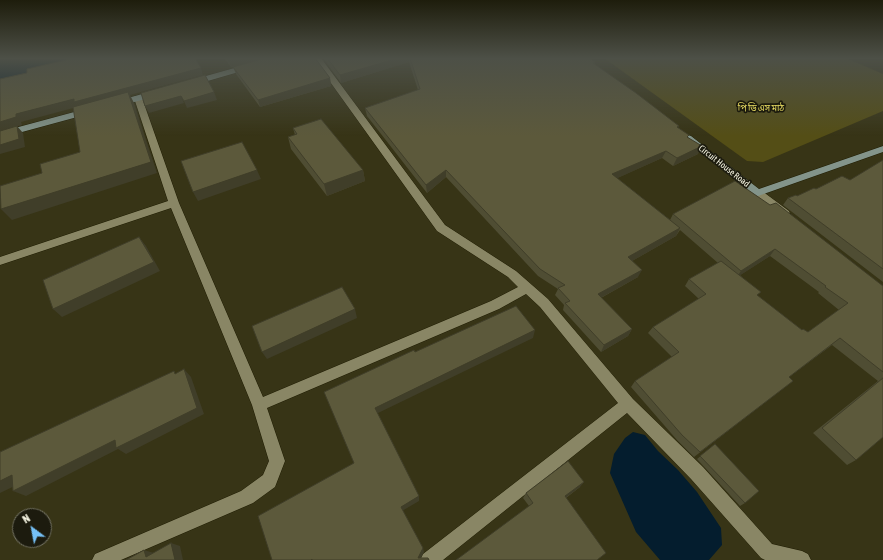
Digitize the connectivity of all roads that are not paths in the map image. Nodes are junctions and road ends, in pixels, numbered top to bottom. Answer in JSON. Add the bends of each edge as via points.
{"nodes":[{"id":1,"x":188,"y":84,"type":"edge"},
{"id":2,"x":336,"y":84,"type":"edge"},
{"id":3,"x":182,"y":86,"type":"edge"},
{"id":4,"x":167,"y":90,"type":"edge"},
{"id":5,"x":138,"y":98,"type":"junction"},
{"id":6,"x":678,"y":130,"type":"edge"},
{"id":7,"x":0,"y":135,"type":"edge"},
{"id":8,"x":883,"y":149,"type":"edge"},
{"id":9,"x":758,"y":193,"type":"junction"},
{"id":10,"x":174,"y":203,"type":"junction"},
{"id":11,"x":795,"y":222,"type":"edge"},
{"id":12,"x":0,"y":261,"type":"edge"},
{"id":13,"x":528,"y":288,"type":"junction"},
{"id":14,"x":628,"y":404,"type":"junction"},
{"id":15,"x":259,"y":405,"type":"junction"},
{"id":16,"x":101,"y":560,"type":"edge"},
{"id":17,"x":429,"y":560,"type":"edge"},
{"id":18,"x":802,"y":560,"type":"edge"}],
"edges":[{"from":1,"to":3,"type":"street"},
{"from":2,"to":13,"type":"street","via":[[440,228],[512,274]]},
{"from":4,"to":5,"type":"street"},
{"from":5,"to":7,"type":"street"},
{"from":5,"to":10,"type":"street"},
{"from":6,"to":9,"type":"street","name":"Circuit House Road"},
{"from":8,"to":9,"type":"street","name":"Circuit House Road"},
{"from":9,"to":11,"type":"street"},
{"from":10,"to":12,"type":"street"},
{"from":10,"to":15,"type":"street"},
{"from":13,"to":14,"type":"street","via":[[544,303]]},
{"from":13,"to":15,"type":"street","via":[[495,305]]},
{"from":14,"to":17,"type":"street"},
{"from":14,"to":18,"type":"street","via":[[697,473],[767,552]]},
{"from":15,"to":16,"type":"street","via":[[277,460],[269,480],[248,497]]}]}
